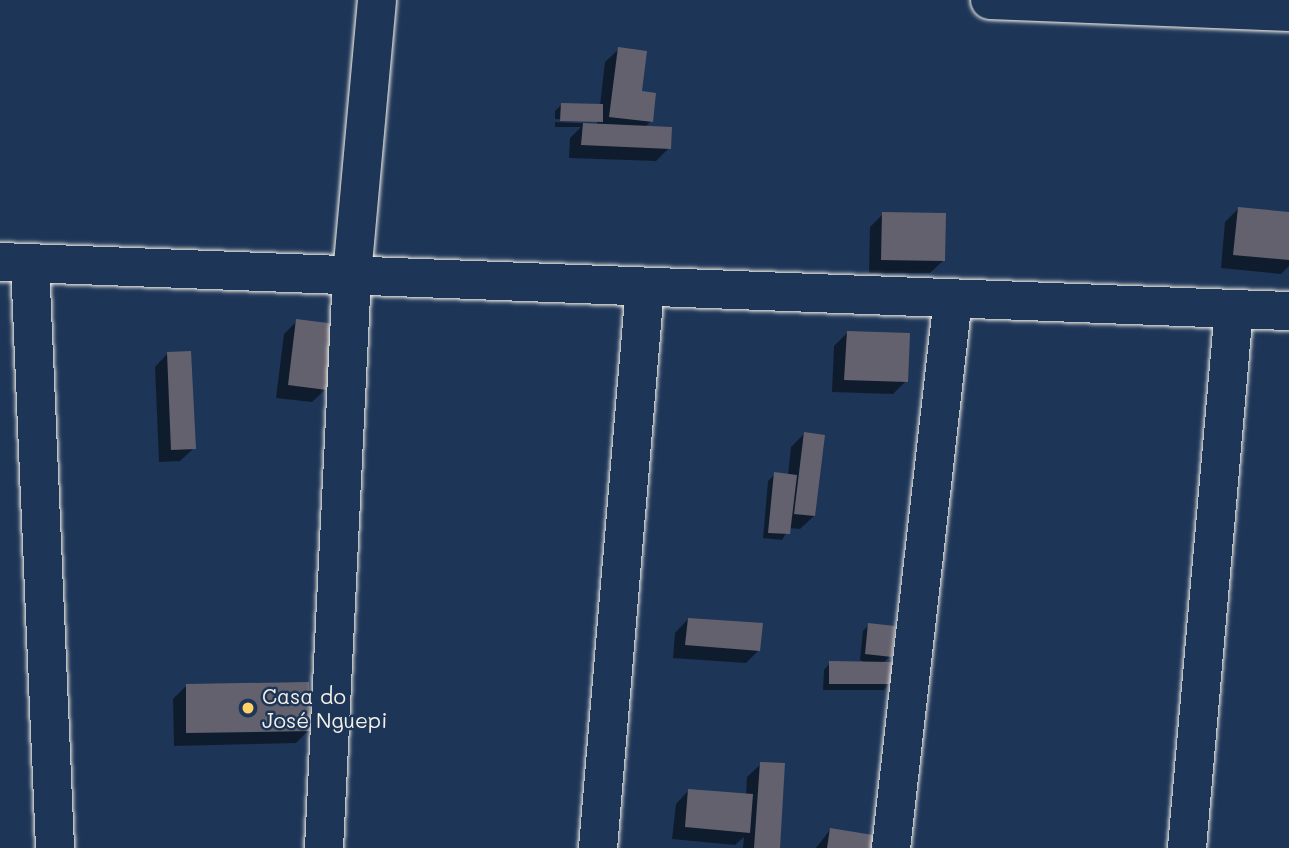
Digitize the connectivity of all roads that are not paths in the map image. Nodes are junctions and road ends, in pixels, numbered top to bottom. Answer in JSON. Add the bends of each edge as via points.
{"nodes":[{"id":1,"x":377,"y":0,"type":"edge"},
{"id":2,"x":990,"y":0,"type":"edge"},
{"id":3,"x":1289,"y":12,"type":"edge"},
{"id":4,"x":15,"y":262,"type":"edge"},
{"id":5,"x":352,"y":275,"type":"junction"},
{"id":6,"x":645,"y":287,"type":"junction"},
{"id":7,"x":953,"y":298,"type":"junction"},
{"id":8,"x":1234,"y":309,"type":"junction"},
{"id":9,"x":1289,"y":311,"type":"edge"},
{"id":10,"x":55,"y":848,"type":"edge"},
{"id":11,"x":324,"y":848,"type":"edge"},
{"id":12,"x":598,"y":848,"type":"edge"},
{"id":13,"x":891,"y":848,"type":"edge"},
{"id":14,"x":1187,"y":848,"type":"edge"}],
"edges":[{"from":1,"to":5,"type":"street"},
{"from":2,"to":3,"type":"street"},
{"from":4,"to":5,"type":"street"},
{"from":4,"to":10,"type":"street"},
{"from":5,"to":6,"type":"street"},
{"from":5,"to":11,"type":"street"},
{"from":6,"to":7,"type":"street"},
{"from":6,"to":12,"type":"street"},
{"from":7,"to":8,"type":"street"},
{"from":7,"to":13,"type":"street"},
{"from":8,"to":9,"type":"street"},
{"from":8,"to":14,"type":"street"}]}
